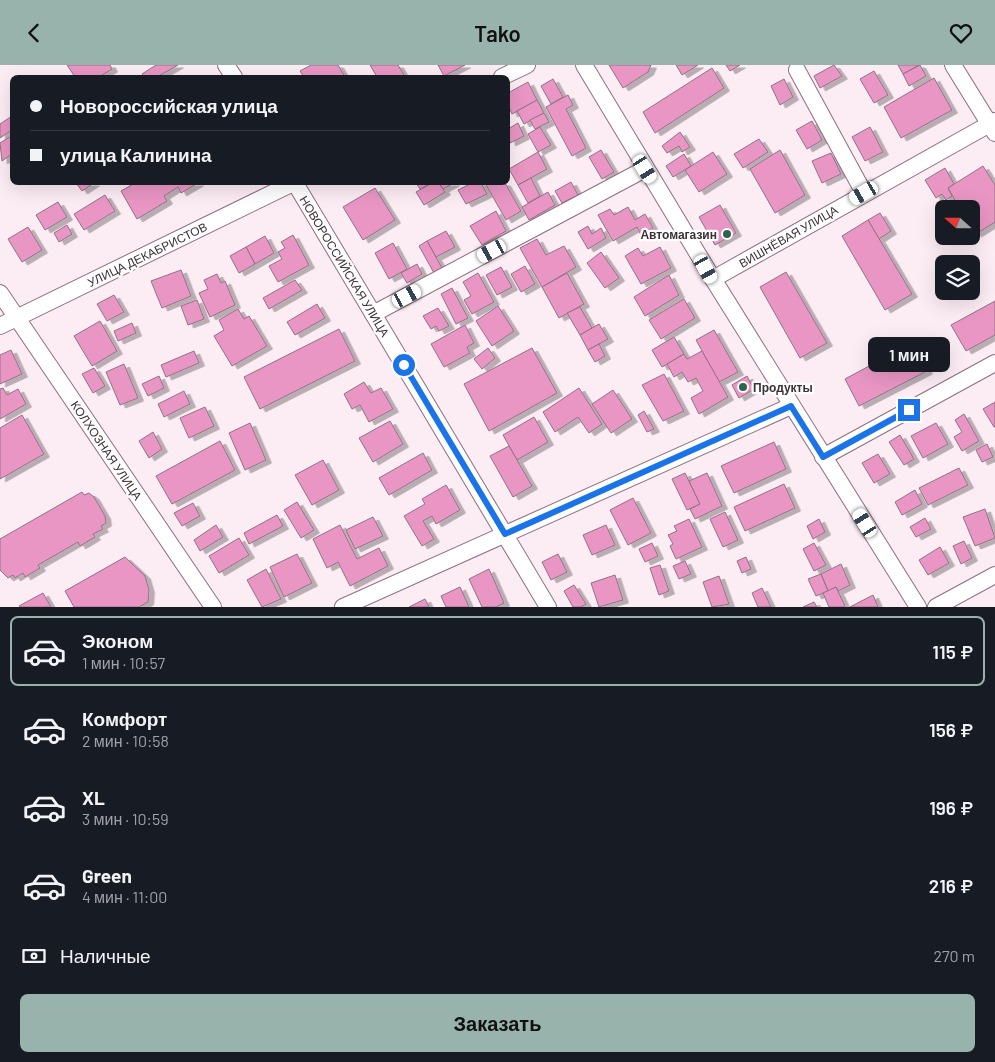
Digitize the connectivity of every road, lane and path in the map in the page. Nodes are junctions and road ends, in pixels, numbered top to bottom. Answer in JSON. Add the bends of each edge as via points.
{"nodes":[{"id":1,"x":527,"y":65,"type":"edge"},
{"id":2,"x":584,"y":65,"type":"edge"},
{"id":3,"x":953,"y":65,"type":"edge"},
{"id":4,"x":797,"y":70,"type":"dead end"},
{"id":5,"x":506,"y":75,"type":"edge"},
{"id":6,"x":993,"y":126,"type":"edge"},
{"id":7,"x":645,"y":169,"type":"junction"},
{"id":8,"x":290,"y":185,"type":"edge"},
{"id":9,"x":295,"y":185,"type":"edge"},
{"id":10,"x":864,"y":193,"type":"junction"},
{"id":11,"x":712,"y":279,"type":"junction"},
{"id":12,"x":0,"y":293,"type":"edge"},
{"id":13,"x":373,"y":314,"type":"junction"},
{"id":14,"x":17,"y":318,"type":"junction"},
{"id":15,"x":0,"y":326,"type":"edge"},
{"id":16,"x":995,"y":363,"type":"edge"},
{"id":17,"x":791,"y":406,"type":"junction"},
{"id":18,"x":823,"y":457,"type":"junction"},
{"id":19,"x":505,"y":534,"type":"junction"},
{"id":20,"x":995,"y":575,"type":"edge"},
{"id":21,"x":213,"y":607,"type":"edge"},
{"id":22,"x":343,"y":607,"type":"edge"},
{"id":23,"x":548,"y":607,"type":"edge"},
{"id":24,"x":918,"y":607,"type":"edge"},
{"id":25,"x":936,"y":607,"type":"edge"}],
"edges":[{"from":1,"to":5,"type":"street"},
{"from":2,"to":7,"type":"street"},
{"from":3,"to":6,"type":"street"},
{"from":4,"to":10,"type":"street"},
{"from":6,"to":10,"type":"street","name":"ВИШНЁВАЯ УЛИЦА"},
{"from":7,"to":11,"type":"street"},
{"from":7,"to":13,"type":"street"},
{"from":8,"to":14,"type":"street","name":"УЛИЦА ДЕКАБРИСТОВ"},
{"from":9,"to":13,"type":"street","name":"НОВОРОССИЙСКАЯ УЛИЦА"},
{"from":10,"to":11,"type":"street","name":"ВИШНЁВАЯ УЛИЦА"},
{"from":11,"to":17,"type":"street"},
{"from":12,"to":14,"type":"street","name":"КОЛХОЗНАЯ УЛИЦА"},
{"from":13,"to":19,"type":"street","name":"НОВОРОССИЙСКАЯ УЛИЦА"},
{"from":14,"to":15,"type":"street","name":"УЛИЦА ДЕКАБРИСТОВ"},
{"from":14,"to":21,"type":"street","name":"КОЛХОЗНАЯ УЛИЦА"},
{"from":16,"to":18,"type":"street"},
{"from":17,"to":18,"type":"street"},
{"from":17,"to":19,"type":"street"},
{"from":18,"to":24,"type":"street"},
{"from":19,"to":22,"type":"street"},
{"from":19,"to":23,"type":"street","name":"НОВОРОССИЙСКАЯ УЛИЦА"},
{"from":20,"to":25,"type":"street"}]}
